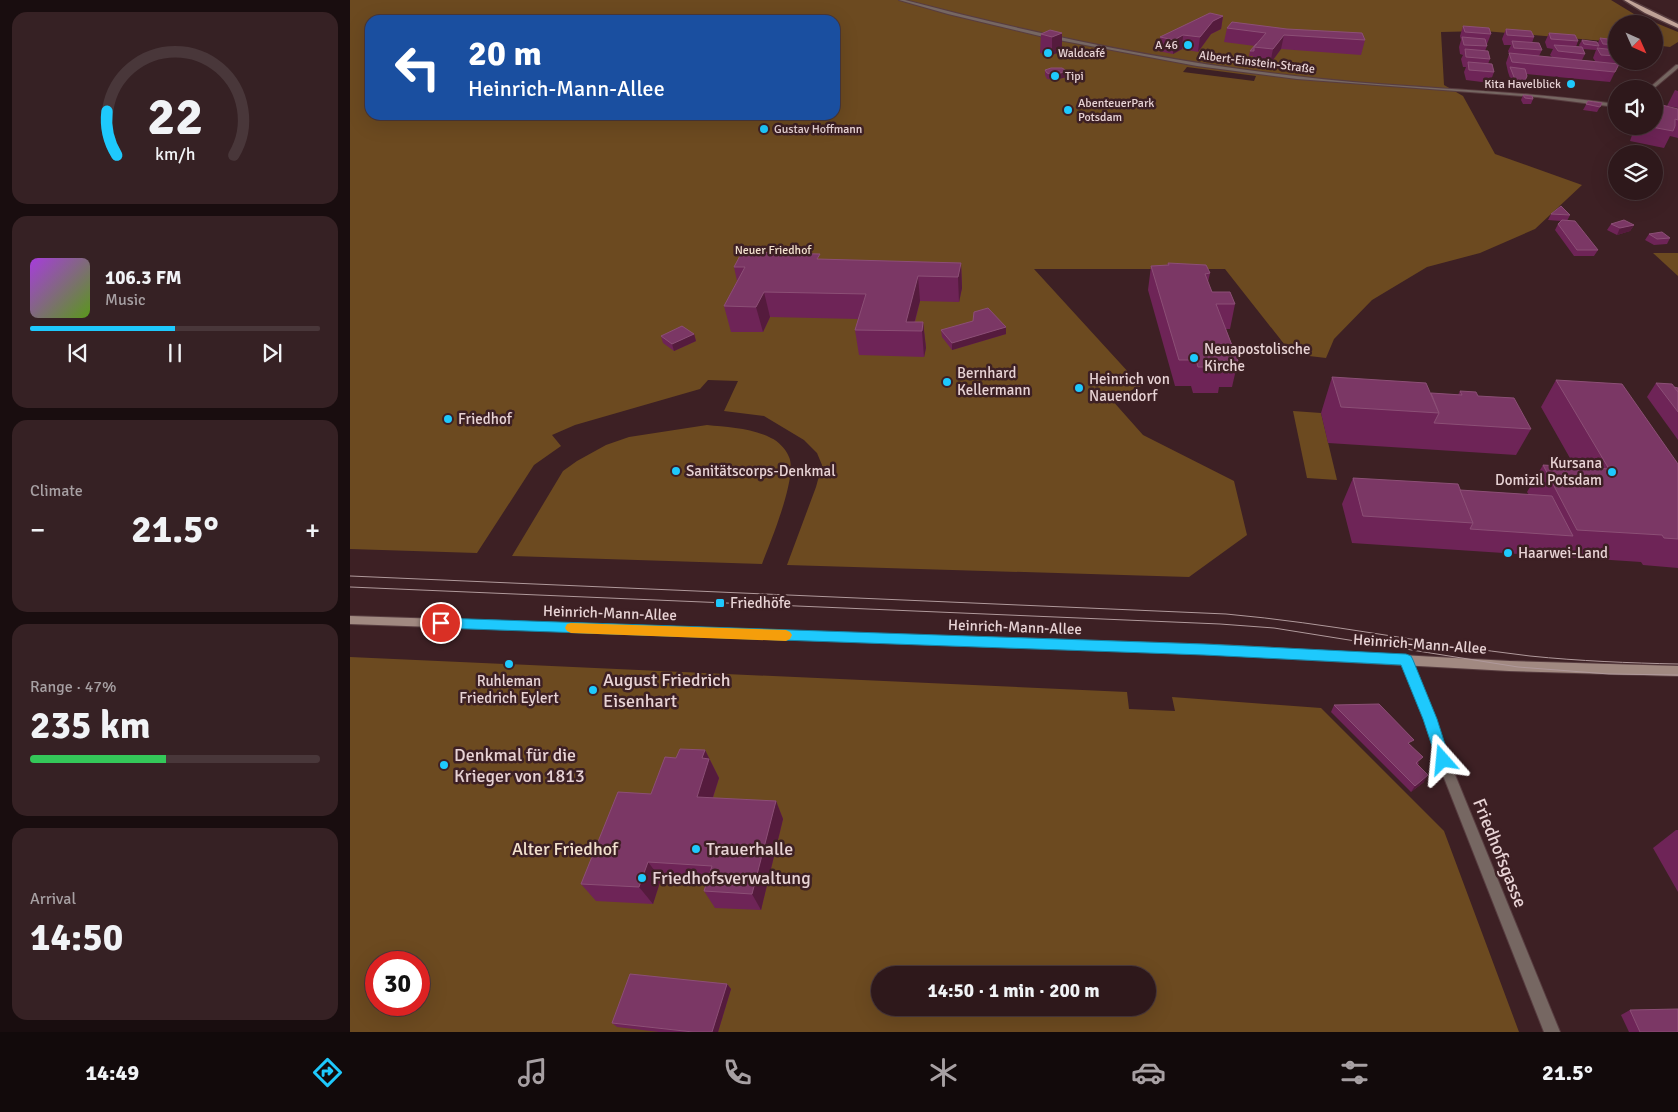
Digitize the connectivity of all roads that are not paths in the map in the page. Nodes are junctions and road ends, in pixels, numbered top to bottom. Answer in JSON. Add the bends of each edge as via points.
{"nodes":[{"id":1,"x":902,"y":0,"type":"edge"},
{"id":2,"x":1626,"y":0,"type":"edge"},
{"id":3,"x":1678,"y":26,"type":"edge"},
{"id":4,"x":1678,"y":66,"type":"edge"},
{"id":5,"x":1661,"y":80,"type":"edge"},
{"id":6,"x":1608,"y":105,"type":"edge"},
{"id":7,"x":350,"y":620,"type":"edge"},
{"id":8,"x":1406,"y":660,"type":"junction"},
{"id":9,"x":1678,"y":671,"type":"edge"},
{"id":10,"x":1552,"y":1032,"type":"edge"}],
"edges":[{"from":1,"to":6,"type":"street","name":"Albert-Einstein-Straße","via":[[1042,35],[1201,66],[1346,82],[1546,96]]},
{"from":2,"to":3,"type":"main road"},
{"from":4,"to":5,"type":"street"},
{"from":7,"to":8,"type":"main road","name":"Heinrich-Mann-Allee"},
{"from":8,"to":9,"type":"main road","name":"Heinrich-Mann-Allee"},
{"from":8,"to":10,"type":"street","name":"Friedhofsgasse"}]}
